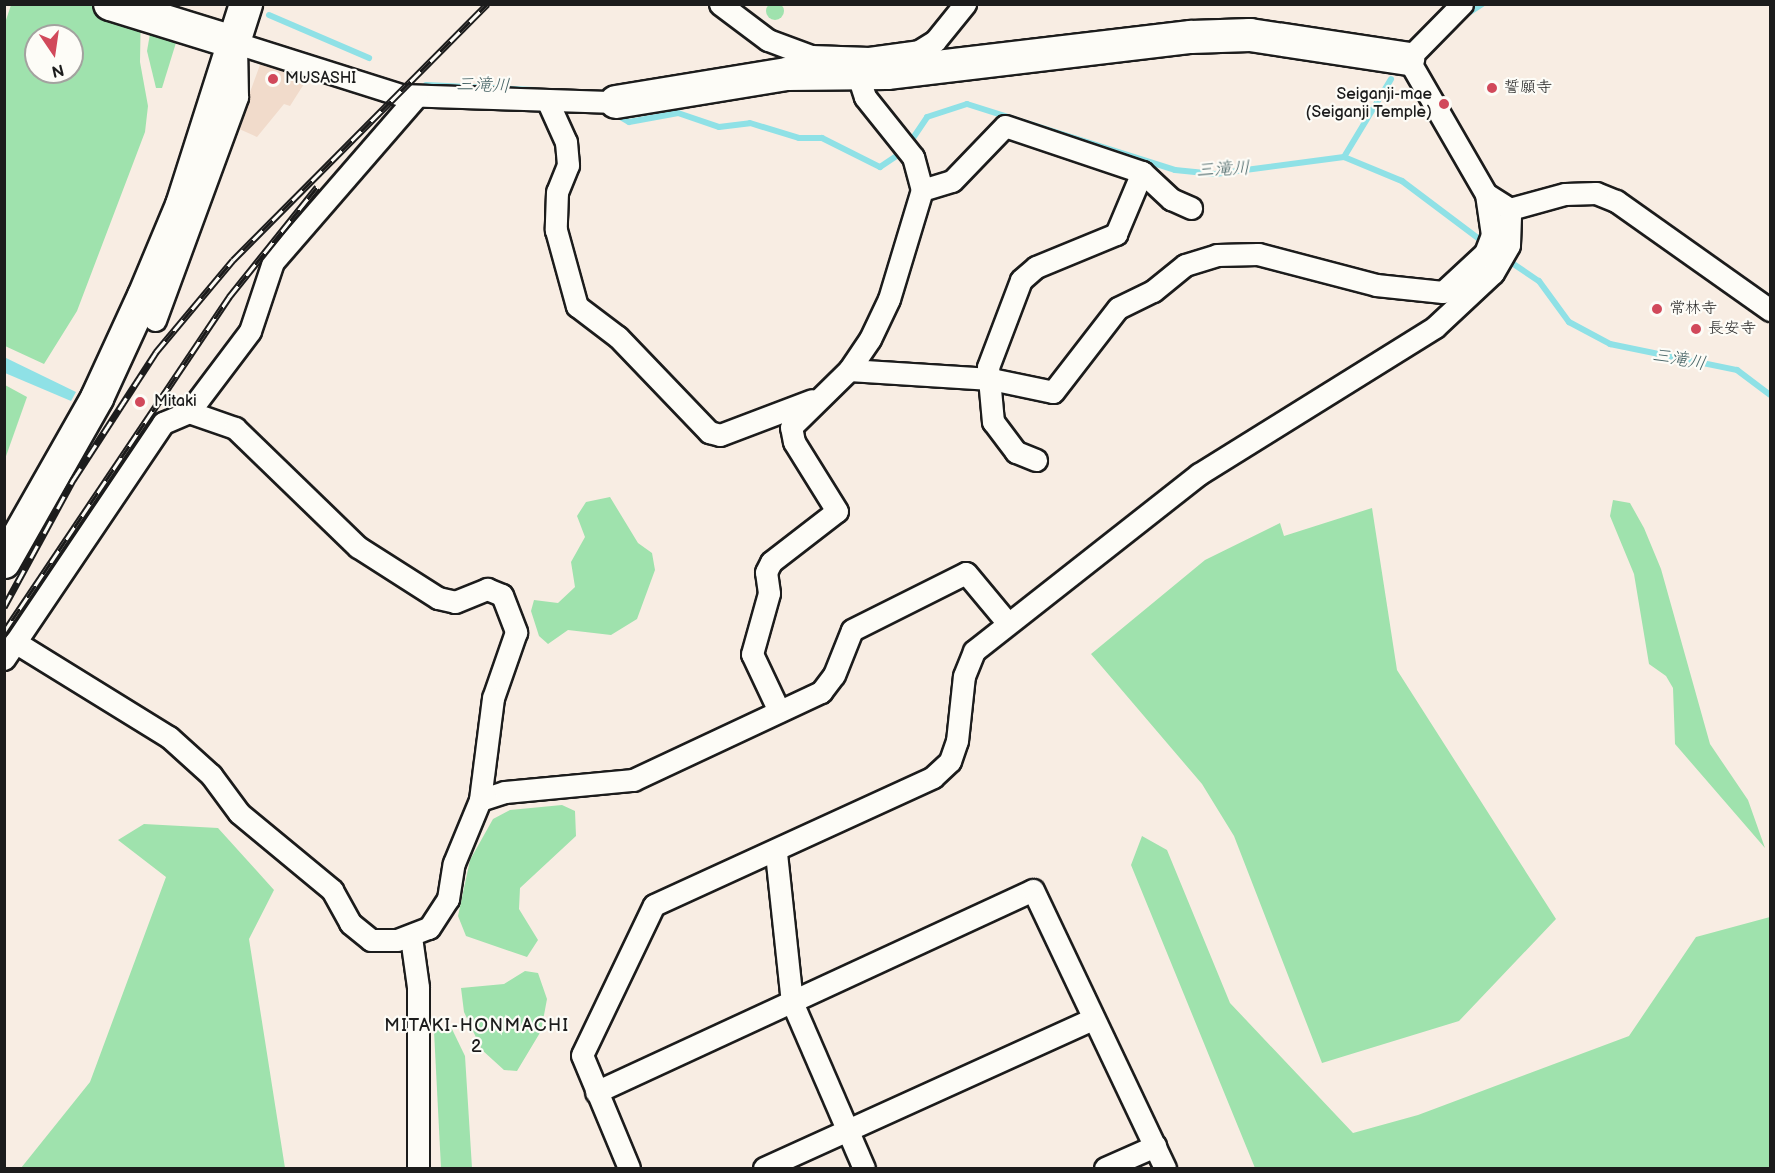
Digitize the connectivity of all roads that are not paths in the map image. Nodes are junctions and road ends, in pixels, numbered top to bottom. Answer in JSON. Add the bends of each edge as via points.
{"nodes":[{"id":1,"x":110,"y":4,"type":"edge"},
{"id":2,"x":246,"y":4,"type":"edge"},
{"id":3,"x":720,"y":4,"type":"edge"},
{"id":4,"x":965,"y":4,"type":"edge"},
{"id":5,"x":1462,"y":4,"type":"edge"},
{"id":6,"x":225,"y":40,"type":"junction"},
{"id":7,"x":1408,"y":59,"type":"junction"},
{"id":8,"x":812,"y":65,"type":"junction"},
{"id":9,"x":857,"y":74,"type":"junction"},
{"id":10,"x":416,"y":98,"type":"junction"},
{"id":11,"x":547,"y":100,"type":"junction"},
{"id":12,"x":616,"y":102,"type":"joint"},
{"id":13,"x":1142,"y":172,"type":"junction"},
{"id":14,"x":922,"y":190,"type":"junction"},
{"id":15,"x":1486,"y":194,"type":"junction"},
{"id":16,"x":1191,"y":208,"type":"dead end"},
{"id":17,"x":1510,"y":209,"type":"junction"},
{"id":18,"x":1770,"y":310,"type":"edge"},
{"id":19,"x":155,"y":320,"type":"dead end"},
{"id":20,"x":849,"y":370,"type":"junction"},
{"id":21,"x":991,"y":379,"type":"junction"},
{"id":22,"x":813,"y":400,"type":"junction"},
{"id":23,"x":189,"y":412,"type":"junction"},
{"id":24,"x":1036,"y":460,"type":"dead end"},
{"id":25,"x":4,"y":562,"type":"edge"},
{"id":26,"x":1006,"y":621,"type":"junction"},
{"id":27,"x":10,"y":651,"type":"edge"},
{"id":28,"x":779,"y":711,"type":"junction"},
{"id":29,"x":480,"y":800,"type":"junction"},
{"id":30,"x":776,"y":853,"type":"junction"},
{"id":31,"x":411,"y":937,"type":"junction"},
{"id":32,"x":792,"y":1002,"type":"junction"},
{"id":33,"x":1094,"y":1019,"type":"junction"},
{"id":34,"x":596,"y":1092,"type":"junction"},
{"id":35,"x":847,"y":1131,"type":"junction"},
{"id":36,"x":1155,"y":1146,"type":"junction"},
{"id":37,"x":418,"y":1168,"type":"edge"},
{"id":38,"x":629,"y":1168,"type":"edge"},
{"id":39,"x":764,"y":1168,"type":"edge"},
{"id":40,"x":864,"y":1168,"type":"edge"},
{"id":41,"x":1105,"y":1168,"type":"edge"},
{"id":42,"x":1165,"y":1168,"type":"edge"}],
"edges":[{"from":1,"to":6,"type":"street"},
{"from":2,"to":6,"type":"street"},
{"from":3,"to":8,"type":"street","via":[[768,40]]},
{"from":4,"to":8,"type":"street","via":[[935,41],[919,51]]},
{"from":5,"to":7,"type":"street"},
{"from":6,"to":10,"type":"street"},
{"from":6,"to":19,"type":"street","via":[[237,96]]},
{"from":6,"to":25,"type":"street","via":[[182,205],[122,346]]},
{"from":7,"to":9,"type":"street","via":[[1250,35]]},
{"from":7,"to":15,"type":"street"},
{"from":8,"to":9,"type":"street"},
{"from":8,"to":12,"type":"street"},
{"from":9,"to":14,"type":"street","via":[[865,97],[913,157]]},
{"from":10,"to":11,"type":"street"},
{"from":10,"to":23,"type":"street","via":[[273,262],[250,330]]},
{"from":11,"to":12,"type":"street"},
{"from":11,"to":22,"type":"street","via":[[566,142],[568,165],[557,192],[556,230],[577,306],[618,337],[710,432],[720,435]]},
{"from":13,"to":14,"type":"street","via":[[1005,126],[952,181]]},
{"from":13,"to":16,"type":"street","via":[[1171,199]]},
{"from":13,"to":21,"type":"street","via":[[1116,234],[1036,267],[1021,280],[988,367]]},
{"from":14,"to":20,"type":"street","via":[[890,299]]},
{"from":15,"to":17,"type":"street"},
{"from":15,"to":21,"type":"street","via":[[1492,235],[1485,253],[1443,292],[1376,285],[1258,255],[1217,255],[1185,265],[1153,291],[1118,308],[1053,392]]},
{"from":17,"to":18,"type":"street","via":[[1565,194],[1596,193],[1616,201]]},
{"from":17,"to":26,"type":"street","via":[[1509,245],[1493,273],[1435,327],[1199,474]]},
{"from":20,"to":21,"type":"street"},
{"from":20,"to":22,"type":"street"},
{"from":21,"to":24,"type":"street","via":[[993,422],[1016,452]]},
{"from":22,"to":28,"type":"street","via":[[791,427],[794,442],[836,501],[837,511],[771,562],[766,572],[769,593],[752,654]]},
{"from":23,"to":27,"type":"street","via":[[163,423]]},
{"from":23,"to":29,"type":"street","via":[[235,428],[358,547],[438,598],[455,602],[487,589],[502,595],[516,632],[493,698]]},
{"from":26,"to":28,"type":"street","via":[[966,573],[852,630],[834,675],[821,692]]},
{"from":26,"to":30,"type":"street","via":[[974,651],[967,668],[950,761],[933,777]]},
{"from":27,"to":31,"type":"street","via":[[169,737],[211,775],[239,813],[332,890],[350,923],[371,940]]},
{"from":28,"to":29,"type":"street","via":[[633,780],[505,792]]},
{"from":29,"to":31,"type":"street","via":[[454,863],[448,899],[429,928]]},
{"from":30,"to":32,"type":"street"},
{"from":30,"to":34,"type":"street","via":[[654,905],[582,1055]]},
{"from":31,"to":37,"type":"street","via":[[418,987]]},
{"from":32,"to":33,"type":"street","via":[[1033,890]]},
{"from":32,"to":34,"type":"street"},
{"from":32,"to":35,"type":"street"},
{"from":33,"to":35,"type":"street"},
{"from":33,"to":36,"type":"street"},
{"from":34,"to":38,"type":"street"},
{"from":35,"to":39,"type":"street"},
{"from":35,"to":40,"type":"street"},
{"from":36,"to":41,"type":"street"},
{"from":36,"to":42,"type":"street"}]}
